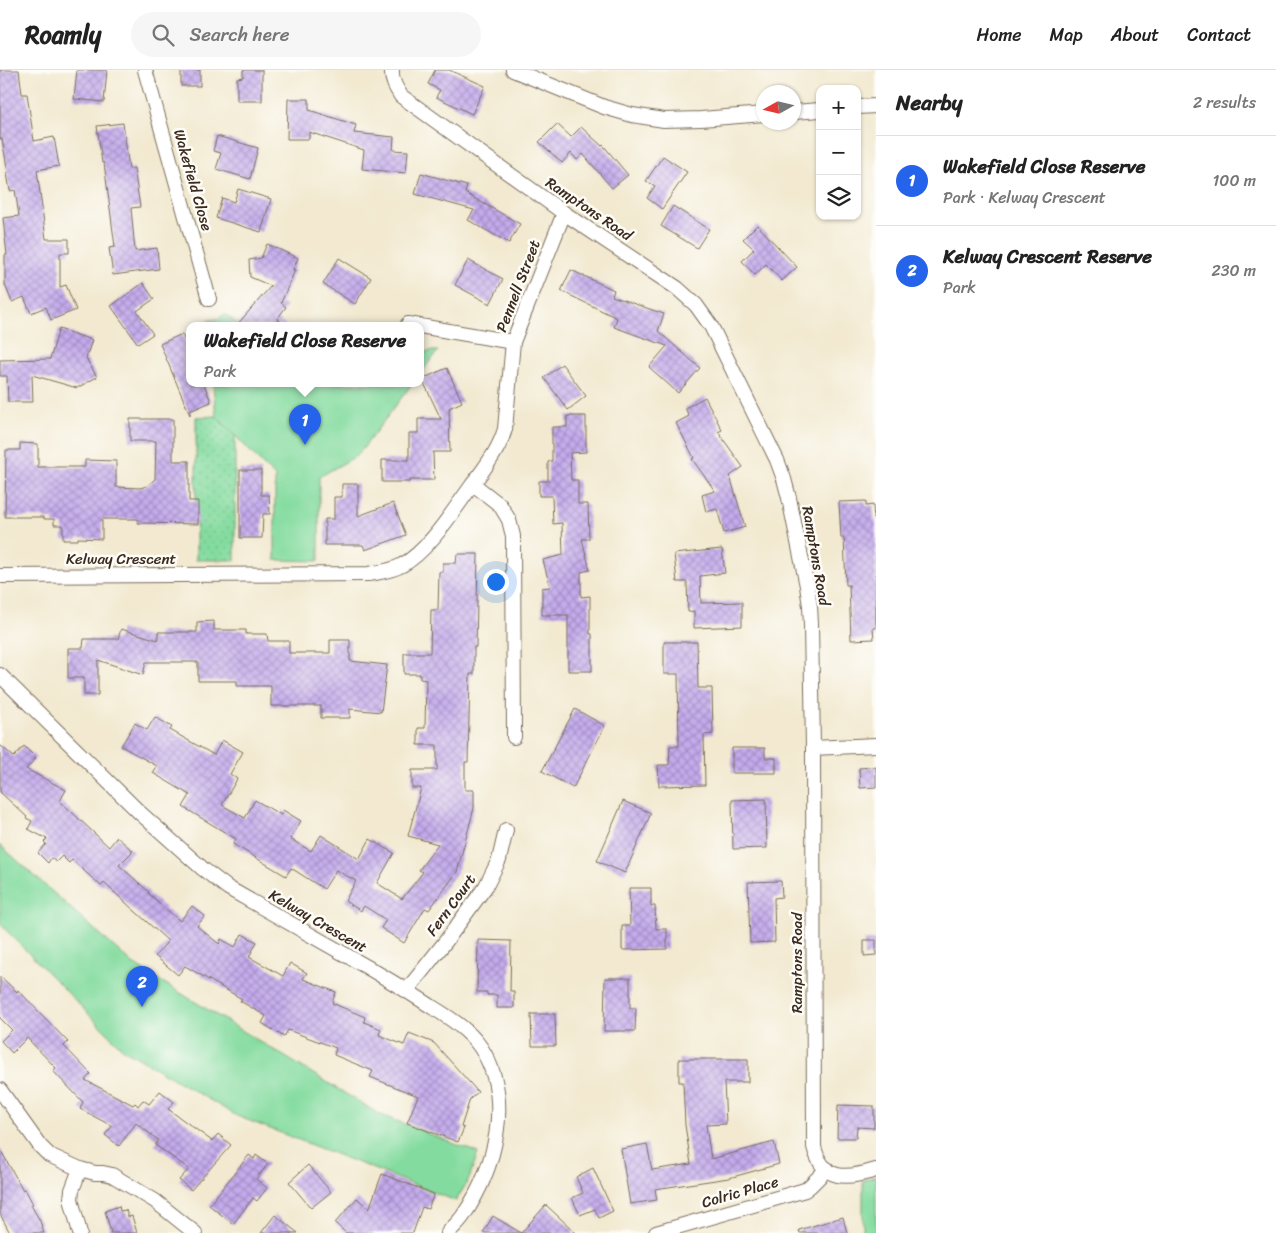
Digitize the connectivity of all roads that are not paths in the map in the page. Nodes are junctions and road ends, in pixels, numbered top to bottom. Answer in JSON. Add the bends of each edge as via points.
{"nodes":[{"id":1,"x":145,"y":70,"type":"edge"},
{"id":2,"x":392,"y":70,"type":"edge"},
{"id":3,"x":513,"y":70,"type":"edge"},
{"id":4,"x":876,"y":106,"type":"edge"},
{"id":5,"x":861,"y":107,"type":"edge"},
{"id":6,"x":816,"y":110,"type":"edge"},
{"id":7,"x":801,"y":111,"type":"edge"},
{"id":8,"x":756,"y":115,"type":"edge"},
{"id":9,"x":564,"y":213,"type":"junction"},
{"id":10,"x":210,"y":299,"type":"dead end"},
{"id":11,"x":424,"y":327,"type":"edge"},
{"id":12,"x":513,"y":342,"type":"junction"},
{"id":13,"x":473,"y":484,"type":"junction"},
{"id":14,"x":0,"y":576,"type":"edge"},
{"id":15,"x":0,"y":674,"type":"edge"},
{"id":16,"x":514,"y":737,"type":"dead end"},
{"id":17,"x":876,"y":745,"type":"edge"},
{"id":18,"x":813,"y":748,"type":"junction"},
{"id":19,"x":506,"y":830,"type":"dead end"},
{"id":20,"x":407,"y":990,"type":"junction"},
{"id":21,"x":0,"y":1090,"type":"edge"},
{"id":22,"x":827,"y":1169,"type":"junction"},
{"id":23,"x":80,"y":1170,"type":"junction"},
{"id":24,"x":876,"y":1170,"type":"edge"},
{"id":25,"x":80,"y":1233,"type":"edge"},
{"id":26,"x":195,"y":1233,"type":"edge"},
{"id":27,"x":448,"y":1233,"type":"edge"},
{"id":28,"x":656,"y":1233,"type":"edge"}],
"edges":[{"from":1,"to":10,"type":"street","name":"Wakefield Close"},
{"from":2,"to":9,"type":"street","name":"Ramptons Road","via":[[394,86],[401,96]]},
{"from":3,"to":8,"type":"street","via":[[632,116],[664,120]]},
{"from":4,"to":5,"type":"street"},
{"from":6,"to":7,"type":"street"},
{"from":9,"to":12,"type":"street","name":"Pennell Street"},
{"from":9,"to":18,"type":"street","name":"Ramptons Road","via":[[678,288],[696,305],[711,326],[777,460],[790,498],[810,606]]},
{"from":11,"to":12,"type":"street"},
{"from":12,"to":13,"type":"street","name":"Pennell Street","via":[[505,429],[495,453]]},
{"from":13,"to":14,"type":"street","name":"Kelway Crescent","via":[[430,542],[402,565],[388,571],[369,574]]},
{"from":13,"to":16,"type":"street","via":[[500,505],[513,536]]},
{"from":15,"to":20,"type":"street","name":"Kelway Crescent","via":[[139,812],[203,869],[228,888]]},
{"from":17,"to":18,"type":"street"},
{"from":18,"to":22,"type":"street","name":"Ramptons Road","via":[[814,1137],[817,1156]]},
{"from":19,"to":20,"type":"street","name":"Fern Court","via":[[499,860],[486,886]]},
{"from":20,"to":27,"type":"street","name":"Kelway Crescent","via":[[469,1033],[488,1061],[497,1089],[499,1111],[494,1148],[471,1203]]},
{"from":21,"to":23,"type":"street","via":[[40,1146],[49,1155]]},
{"from":22,"to":24,"type":"street","via":[[848,1176]]},
{"from":22,"to":28,"type":"street","name":"Colric Place","via":[[805,1190]]},
{"from":23,"to":25,"type":"street","via":[[71,1199]]},
{"from":23,"to":26,"type":"street","via":[[112,1175],[155,1201]]}]}
